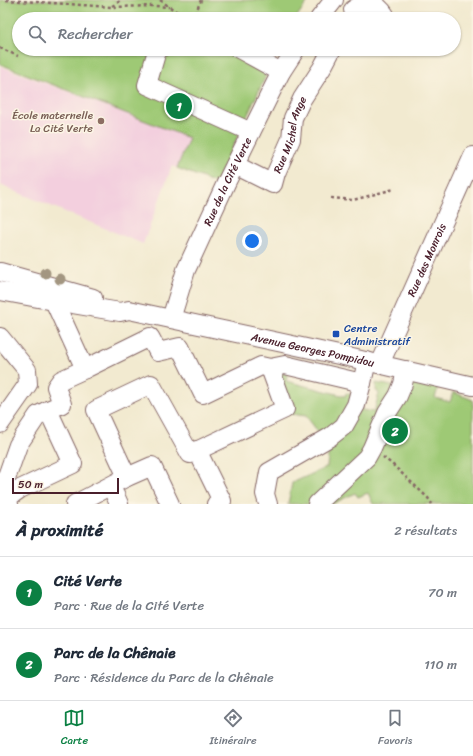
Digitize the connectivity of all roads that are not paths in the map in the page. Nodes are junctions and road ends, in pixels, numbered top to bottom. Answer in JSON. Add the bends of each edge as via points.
{"nodes":[{"id":1,"x":334,"y":0,"type":"edge"},
{"id":2,"x":347,"y":10,"type":"edge"},
{"id":3,"x":325,"y":12,"type":"edge"},
{"id":4,"x":383,"y":12,"type":"edge"},
{"id":5,"x":155,"y":56,"type":"edge"},
{"id":6,"x":252,"y":56,"type":"edge"},
{"id":7,"x":291,"y":56,"type":"edge"},
{"id":8,"x":328,"y":56,"type":"edge"},
{"id":9,"x":281,"y":72,"type":"junction"},
{"id":10,"x":251,"y":132,"type":"junction"},
{"id":11,"x":473,"y":156,"type":"edge"},
{"id":12,"x":235,"y":165,"type":"junction"},
{"id":13,"x":0,"y":272,"type":"edge"},
{"id":14,"x":0,"y":291,"type":"edge"},
{"id":15,"x":54,"y":301,"type":"junction"},
{"id":16,"x":129,"y":310,"type":"junction"},
{"id":17,"x":171,"y":319,"type":"junction"},
{"id":18,"x":0,"y":337,"type":"edge"},
{"id":19,"x":373,"y":363,"type":"junction"},
{"id":20,"x":270,"y":368,"type":"junction"},
{"id":21,"x":85,"y":369,"type":"junction"},
{"id":22,"x":406,"y":370,"type":"junction"},
{"id":23,"x":362,"y":383,"type":"junction"},
{"id":24,"x":473,"y":386,"type":"edge"},
{"id":25,"x":48,"y":410,"type":"junction"},
{"id":26,"x":0,"y":424,"type":"edge"},
{"id":27,"x":196,"y":450,"type":"junction"},
{"id":28,"x":127,"y":476,"type":"junction"},
{"id":29,"x":7,"y":502,"type":"edge"},
{"id":30,"x":75,"y":504,"type":"edge"},
{"id":31,"x":170,"y":504,"type":"edge"},
{"id":32,"x":216,"y":504,"type":"edge"},
{"id":33,"x":268,"y":504,"type":"edge"},
{"id":34,"x":317,"y":504,"type":"edge"}],
"edges":[{"from":1,"to":3,"type":"street"},
{"from":2,"to":4,"type":"street","via":[[371,3]]},
{"from":5,"to":10,"type":"street","via":[[147,85]]},
{"from":6,"to":9,"type":"street"},
{"from":7,"to":9,"type":"street","name":"Rue de la Cité Verte"},
{"from":8,"to":12,"type":"street","name":"Rue Michel Ange","via":[[293,118],[292,139],[273,184]]},
{"from":9,"to":10,"type":"street","name":"Rue de la Cité Verte"},
{"from":10,"to":12,"type":"street","name":"Rue de la Cité Verte"},
{"from":11,"to":19,"type":"street","name":"Rue des Monrois"},
{"from":12,"to":17,"type":"street","name":"Rue de la Cité Verte","via":[[186,270]]},
{"from":13,"to":16,"type":"street","name":"Avenue Georges Pompidou","via":[[123,304]]},
{"from":14,"to":15,"type":"street","name":"Avenue Georges Pompidou"},
{"from":15,"to":16,"type":"street","name":"Avenue Georges Pompidou","via":[[120,312]]},
{"from":15,"to":21,"type":"street"},
{"from":16,"to":17,"type":"street","name":"Avenue Georges Pompidou"},
{"from":17,"to":19,"type":"street","name":"Avenue Georges Pompidou"},
{"from":18,"to":26,"type":"street","via":[[27,370],[28,384]]},
{"from":19,"to":22,"type":"street","name":"Avenue Georges Pompidou"},
{"from":19,"to":23,"type":"street","name":"Rue des Monrois"},
{"from":20,"to":21,"type":"street","via":[[261,366],[204,394],[180,346],[158,352],[150,337]]},
{"from":20,"to":23,"type":"street","via":[[285,365]]},
{"from":20,"to":27,"type":"street","via":[[285,409]]},
{"from":21,"to":25,"type":"street","via":[[61,380],[56,388],[62,404]]},
{"from":22,"to":24,"type":"street","name":"Avenue Georges Pompidou"},
{"from":22,"to":34,"type":"street","via":[[401,390],[381,425],[372,448],[360,464]]},
{"from":23,"to":33,"type":"street","name":"Rue des Monrois","via":[[356,405],[344,426],[330,437],[269,472],[266,494]]},
{"from":25,"to":29,"type":"street","via":[[38,415],[18,445],[6,479]]},
{"from":25,"to":29,"type":"street","via":[[73,464],[20,489]]},
{"from":27,"to":28,"type":"street","via":[[190,454],[151,384],[96,410]]},
{"from":27,"to":32,"type":"street","via":[[222,501]]},
{"from":28,"to":30,"type":"street"},
{"from":28,"to":31,"type":"street","via":[[152,466]]}]}
